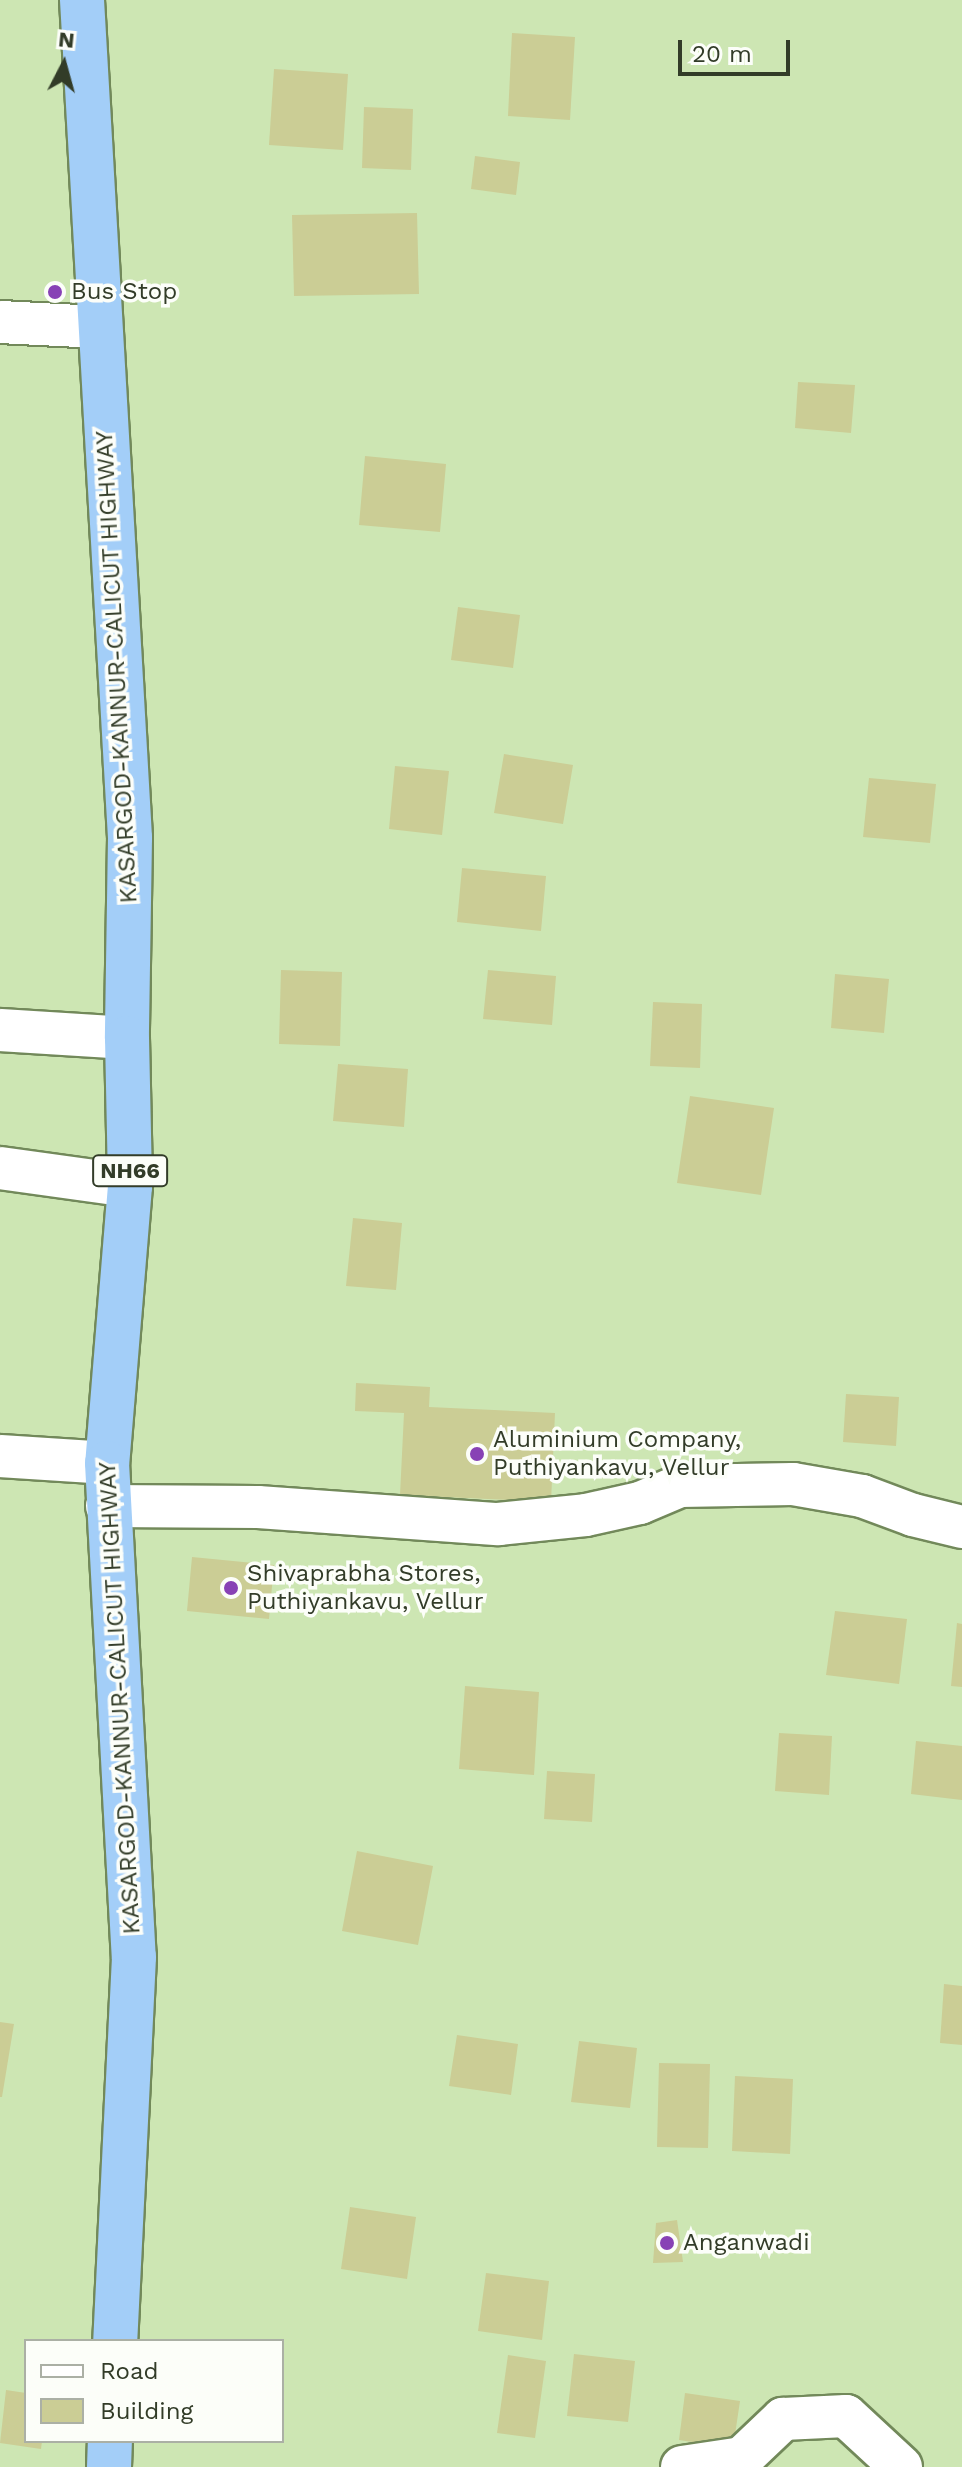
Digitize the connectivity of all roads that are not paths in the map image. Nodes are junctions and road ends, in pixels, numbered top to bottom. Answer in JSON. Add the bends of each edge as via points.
{"nodes":[{"id":1,"x":82,"y":0,"type":"edge"},
{"id":2,"x":0,"y":322,"type":"edge"},
{"id":3,"x":99,"y":327,"type":"junction"},
{"id":4,"x":0,"y":1030,"type":"edge"},
{"id":5,"x":127,"y":1038,"type":"junction"},
{"id":6,"x":0,"y":1168,"type":"edge"},
{"id":7,"x":130,"y":1186,"type":"junction"},
{"id":8,"x":0,"y":1456,"type":"edge"},
{"id":9,"x":107,"y":1463,"type":"junction"},
{"id":10,"x":107,"y":1506,"type":"junction"},
{"id":11,"x":962,"y":1527,"type":"edge"},
{"id":12,"x":115,"y":2339,"type":"edge"},
{"id":13,"x":110,"y":2443,"type":"edge"},
{"id":14,"x":109,"y":2467,"type":"edge"},
{"id":15,"x":682,"y":2467,"type":"edge"},
{"id":16,"x":901,"y":2467,"type":"edge"}],
"edges":[{"from":1,"to":3,"type":"highway","name":"KASARGOD-KANNUR-CALICUT HIGHWAY","number":"NH66"},
{"from":2,"to":3,"type":"street"},
{"from":3,"to":5,"type":"highway","name":"KASARGOD-KANNUR-CALICUT HIGHWAY","number":"NH66","via":[[130,838]]},
{"from":4,"to":5,"type":"street"},
{"from":5,"to":7,"type":"highway","name":"KASARGOD-KANNUR-CALICUT HIGHWAY","number":"NH66"},
{"from":6,"to":7,"type":"street"},
{"from":7,"to":9,"type":"highway","name":"KASARGOD-KANNUR-CALICUT HIGHWAY","number":"NH66"},
{"from":8,"to":9,"type":"street"},
{"from":9,"to":10,"type":"highway","name":"KASARGOD-KANNUR-CALICUT HIGHWAY","number":"NH66"},
{"from":10,"to":11,"type":"street","via":[[258,1507],[498,1524],[586,1515],[640,1503],[680,1486],[793,1484],[862,1496]]},
{"from":10,"to":12,"type":"highway","name":"KASARGOD-KANNUR-CALICUT HIGHWAY","number":"NH66","via":[[134,1957]]},
{"from":13,"to":14,"type":"highway"},
{"from":15,"to":16,"type":"street","via":[[742,2458],[783,2419],[846,2416]]}]}
